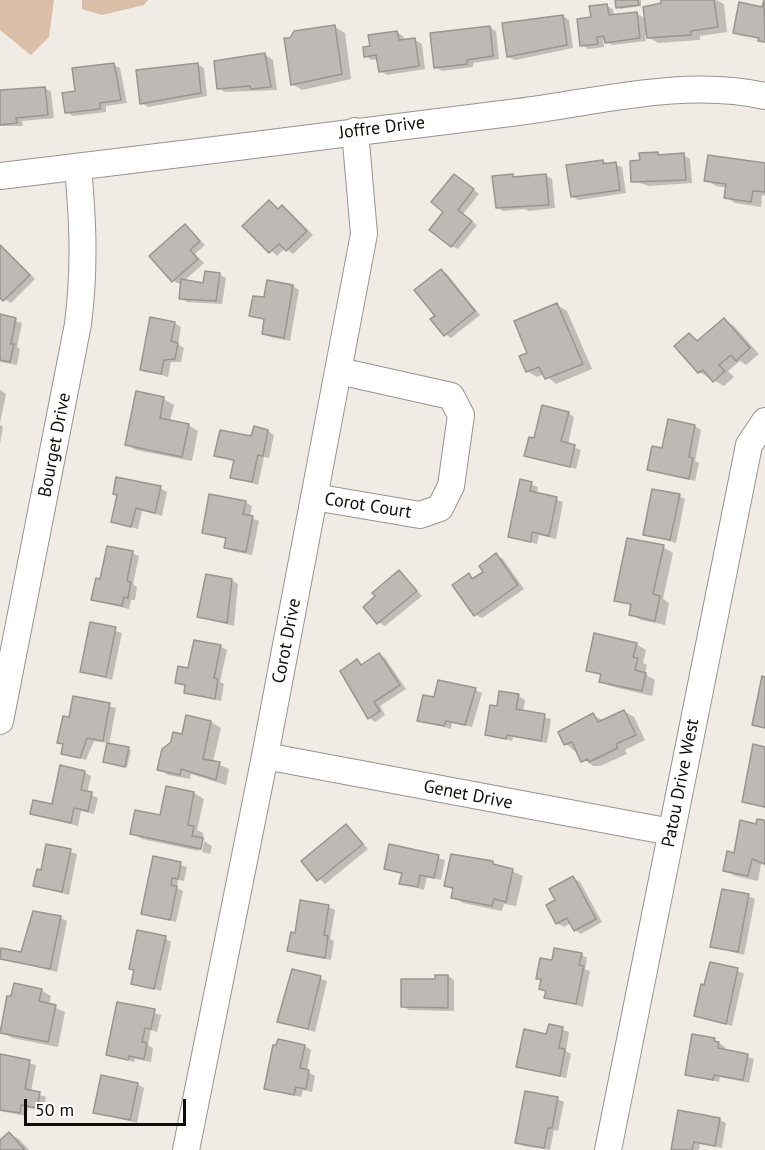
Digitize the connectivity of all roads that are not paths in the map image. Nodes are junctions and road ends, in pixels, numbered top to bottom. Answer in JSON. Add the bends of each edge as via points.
{"nodes":[{"id":1,"x":765,"y":96,"type":"edge"},
{"id":2,"x":355,"y":131,"type":"junction"},
{"id":3,"x":78,"y":167,"type":"junction"},
{"id":4,"x":0,"y":177,"type":"edge"},
{"id":5,"x":339,"y":371,"type":"junction"},
{"id":6,"x":765,"y":421,"type":"edge"},
{"id":7,"x":314,"y":497,"type":"junction"},
{"id":8,"x":0,"y":721,"type":"edge"},
{"id":9,"x":265,"y":756,"type":"junction"},
{"id":10,"x":670,"y":832,"type":"junction"},
{"id":11,"x":186,"y":1150,"type":"edge"},
{"id":12,"x":608,"y":1150,"type":"edge"}],
"edges":[{"from":1,"to":2,"type":"street","name":"Joffre Drive","via":[[668,91]]},
{"from":2,"to":3,"type":"street","name":"Joffre Drive"},
{"from":2,"to":5,"type":"street","name":"Corot Drive","via":[[364,234]]},
{"from":3,"to":4,"type":"street","name":"Joffre Drive"},
{"from":3,"to":8,"type":"street","name":"Bourget Drive","via":[[84,238],[78,324]]},
{"from":5,"to":7,"type":"street","name":"Corot Drive"},
{"from":5,"to":7,"type":"street","name":"Corot Court","via":[[451,396],[461,416],[451,486],[440,508],[420,514]]},
{"from":6,"to":10,"type":"street","name":"Patou Drive West","via":[[749,445]]},
{"from":7,"to":9,"type":"street","name":"Corot Drive"},
{"from":9,"to":10,"type":"street","name":"Genet Drive"},
{"from":9,"to":11,"type":"street","name":"Corot Drive"},
{"from":10,"to":12,"type":"street","name":"Patou Drive West"}]}
